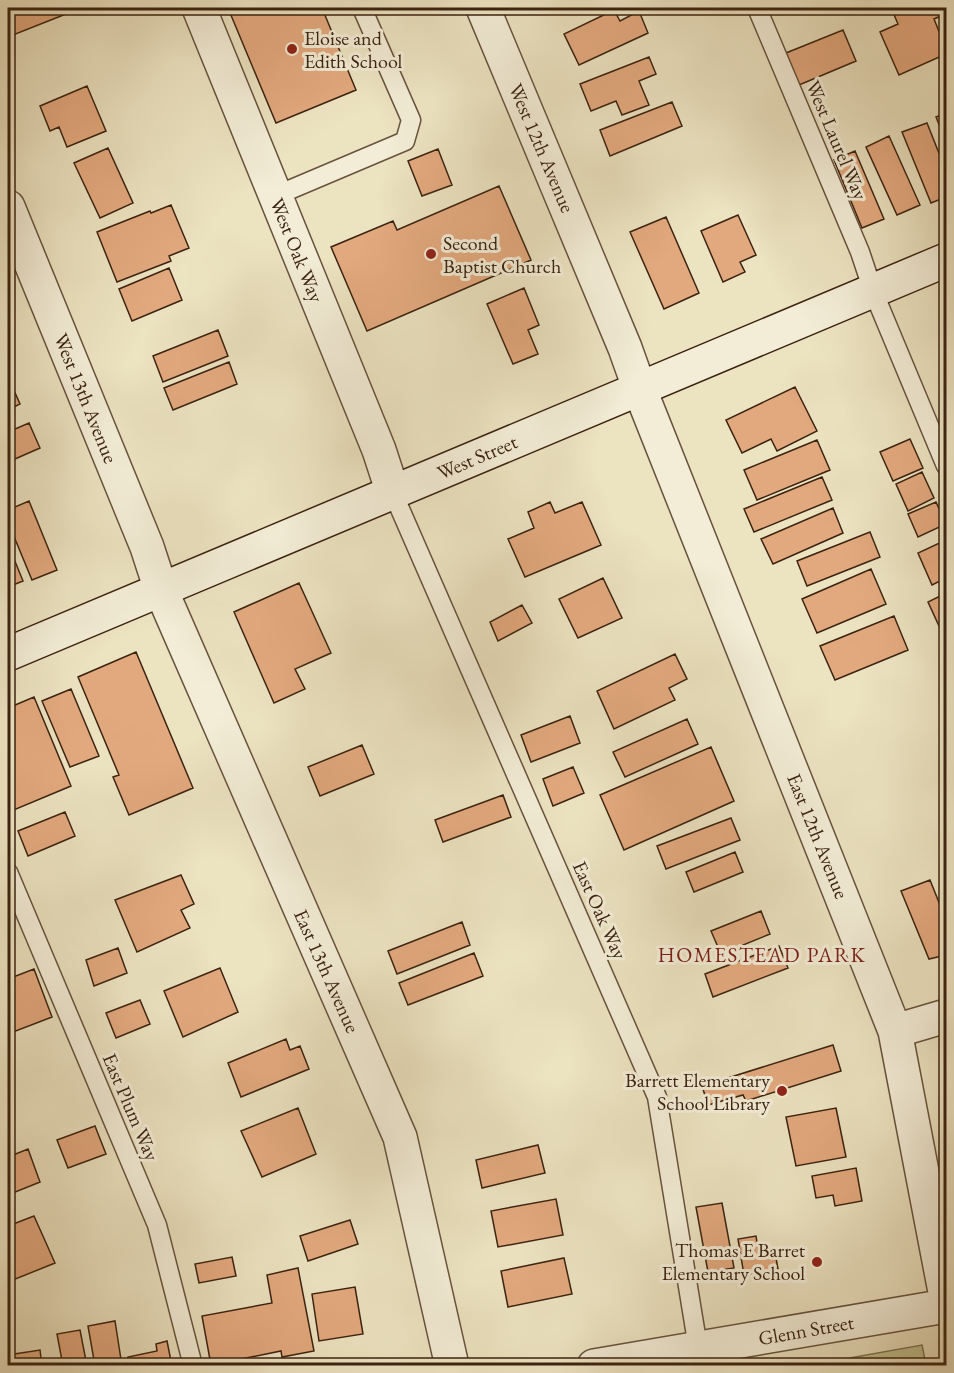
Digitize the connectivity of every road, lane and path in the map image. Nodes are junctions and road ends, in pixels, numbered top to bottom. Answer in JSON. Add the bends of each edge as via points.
{"nodes":[{"id":1,"x":199,"y":8,"type":"edge"},
{"id":2,"x":362,"y":8,"type":"edge"},
{"id":3,"x":483,"y":8,"type":"edge"},
{"id":4,"x":757,"y":8,"type":"edge"},
{"id":5,"x":275,"y":196,"type":"junction"},
{"id":6,"x":8,"y":207,"type":"edge"},
{"id":7,"x":946,"y":260,"type":"edge"},
{"id":8,"x":873,"y":291,"type":"junction"},
{"id":9,"x":640,"y":390,"type":"junction"},
{"id":10,"x":946,"y":466,"type":"edge"},
{"id":11,"x":393,"y":493,"type":"junction"},
{"id":12,"x":161,"y":590,"type":"junction"},
{"id":13,"x":8,"y":654,"type":"edge"},
{"id":14,"x":8,"y":872,"type":"edge"},
{"id":15,"x":946,"y":1016,"type":"edge"},
{"id":16,"x":896,"y":1031,"type":"junction"},
{"id":17,"x":946,"y":1297,"type":"edge"},
{"id":18,"x":946,"y":1306,"type":"edge"},
{"id":19,"x":700,"y":1357,"type":"edge"},
{"id":20,"x":193,"y":1365,"type":"edge"},
{"id":21,"x":452,"y":1365,"type":"edge"},
{"id":22,"x":594,"y":1365,"type":"edge"}],
"edges":[{"from":1,"to":5,"type":"street","name":"West Oak Way"},
{"from":2,"to":5,"type":"lane","via":[[411,120],[405,141]]},
{"from":3,"to":9,"type":"street","name":"West 12th Avenue","via":[[626,348]]},
{"from":4,"to":8,"type":"lane","name":"West Laurel Way"},
{"from":5,"to":11,"type":"street","name":"West Oak Way"},
{"from":6,"to":12,"type":"street","name":"West 13th Avenue"},
{"from":7,"to":8,"type":"street","name":"West Street"},
{"from":8,"to":9,"type":"street","name":"West Street"},
{"from":8,"to":10,"type":"lane","name":"West Laurel Way"},
{"from":9,"to":11,"type":"street","name":"West Street"},
{"from":9,"to":16,"type":"street","name":"East 12th Avenue"},
{"from":11,"to":12,"type":"street","name":"West Street"},
{"from":11,"to":19,"type":"lane","name":"East Oak Way","via":[[657,1097]]},
{"from":12,"to":13,"type":"street","name":"West Street"},
{"from":12,"to":21,"type":"street","name":"East 13th Avenue","via":[[400,1137]]},
{"from":14,"to":20,"type":"lane","name":"East Plum Way","via":[[157,1225]]},
{"from":15,"to":16,"type":"street"},
{"from":16,"to":17,"type":"street","name":"East 12th Avenue"},
{"from":18,"to":19,"type":"street","name":"Glenn Street"},
{"from":19,"to":22,"type":"street","name":"Glenn Street"}]}
